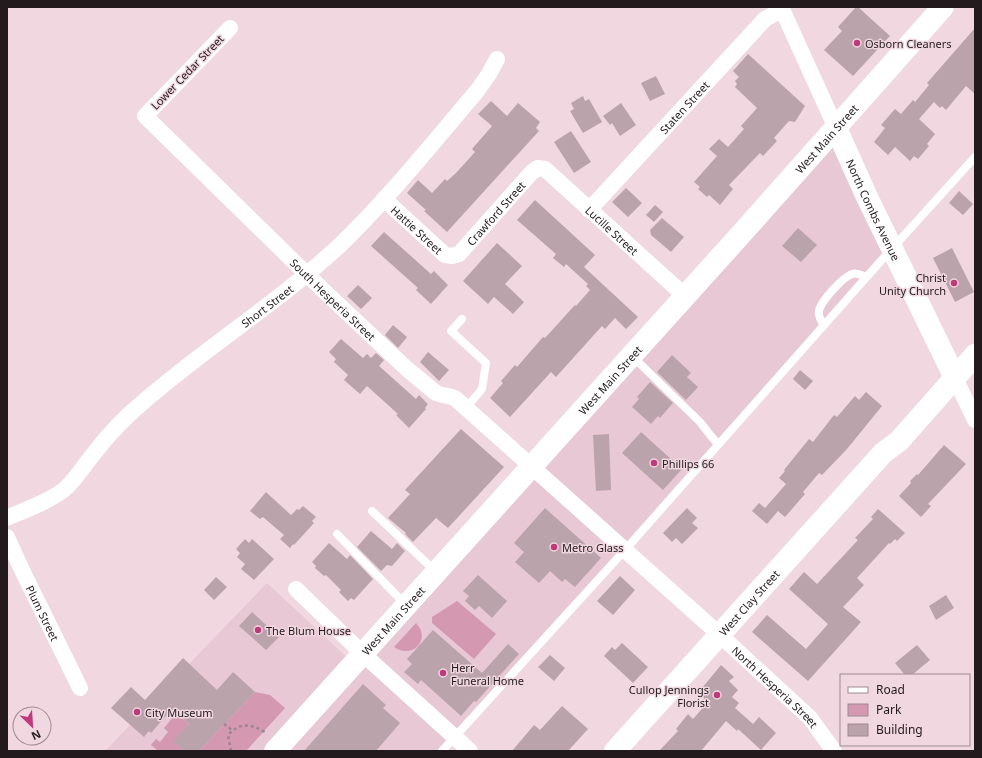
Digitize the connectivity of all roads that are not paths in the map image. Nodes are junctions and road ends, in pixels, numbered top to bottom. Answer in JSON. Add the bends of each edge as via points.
{"nodes":[{"id":1,"x":942,"y":7,"type":"edge"},
{"id":2,"x":781,"y":9,"type":"edge"},
{"id":3,"x":230,"y":28,"type":"dead end"},
{"id":4,"x":497,"y":59,"type":"dead end"},
{"id":5,"x":145,"y":116,"type":"joint"},
{"id":6,"x":836,"y":128,"type":"junction"},
{"id":7,"x":975,"y":157,"type":"edge"},
{"id":8,"x":538,"y":168,"type":"joint"},
{"id":9,"x":384,"y":199,"type":"junction"},
{"id":10,"x":589,"y":210,"type":"junction"},
{"id":11,"x":892,"y":248,"type":"junction"},
{"id":12,"x":452,"y":256,"type":"joint"},
{"id":13,"x":307,"y":274,"type":"junction"},
{"id":14,"x":866,"y":277,"type":"junction"},
{"id":15,"x":685,"y":296,"type":"junction"},
{"id":16,"x":462,"y":319,"type":"dead end"},
{"id":17,"x":824,"y":325,"type":"junction"},
{"id":18,"x":944,"y":355,"type":"junction"},
{"id":19,"x":975,"y":355,"type":"edge"},
{"id":20,"x":632,"y":356,"type":"junction"},
{"id":21,"x":955,"y":378,"type":"junction"},
{"id":22,"x":466,"y":408,"type":"junction"},
{"id":23,"x":975,"y":420,"type":"edge"},
{"id":24,"x":718,"y":444,"type":"junction"},
{"id":25,"x":883,"y":453,"type":"junction"},
{"id":26,"x":532,"y":467,"type":"junction"},
{"id":27,"x":372,"y":511,"type":"dead end"},
{"id":28,"x":7,"y":518,"type":"edge"},
{"id":29,"x":337,"y":534,"type":"dead end"},
{"id":30,"x":7,"y":537,"type":"edge"},
{"id":31,"x":624,"y":550,"type":"junction"},
{"id":32,"x":437,"y":572,"type":"junction"},
{"id":33,"x":296,"y":589,"type":"dead end"},
{"id":34,"x":406,"y":606,"type":"junction"},
{"id":35,"x":720,"y":635,"type":"junction"},
{"id":36,"x":363,"y":654,"type":"junction"},
{"id":37,"x":80,"y":688,"type":"dead end"},
{"id":38,"x":454,"y":737,"type":"junction"},
{"id":39,"x":270,"y":742,"type":"edge"},
{"id":40,"x":442,"y":751,"type":"edge"},
{"id":41,"x":470,"y":751,"type":"edge"},
{"id":42,"x":615,"y":751,"type":"edge"},
{"id":43,"x":834,"y":751,"type":"edge"}],
"edges":[{"from":1,"to":6,"type":"main road","name":"West Main Street"},
{"from":2,"to":6,"type":"street"},
{"from":2,"to":10,"type":"street","name":"Staten Street","via":[[765,19]]},
{"from":3,"to":5,"type":"street","name":"Lower Cedar Street"},
{"from":4,"to":9,"type":"street","name":"Short Street","via":[[477,91]]},
{"from":5,"to":13,"type":"street","name":"South Hesperia Street"},
{"from":6,"to":11,"type":"main road","name":"North Combs Avenue"},
{"from":6,"to":15,"type":"main road","name":"West Main Street"},
{"from":7,"to":11,"type":"lane"},
{"from":8,"to":10,"type":"street","name":"Lucille Street","via":[[545,169]]},
{"from":8,"to":12,"type":"street","name":"Crawford Street","via":[[459,254]]},
{"from":9,"to":12,"type":"street","name":"Hattie Street","via":[[445,255]]},
{"from":9,"to":13,"type":"street","name":"Short Street","via":[[339,246]]},
{"from":10,"to":15,"type":"street","name":"Lucille Street"},
{"from":11,"to":14,"type":"lane"},
{"from":11,"to":18,"type":"main road","name":"North Combs Avenue"},
{"from":13,"to":22,"type":"street","name":"South Hesperia Street","via":[[436,393],[451,396]]},
{"from":13,"to":28,"type":"street","name":"Short Street","via":[[142,403],[120,423],[57,495]]},
{"from":14,"to":17,"type":"lane"},
{"from":14,"to":17,"type":"lane","via":[[852,274],[845,278],[821,304],[818,312]]},
{"from":15,"to":20,"type":"main road","name":"West Main Street"},
{"from":16,"to":22,"type":"lane","via":[[451,331],[486,363],[482,388]]},
{"from":17,"to":24,"type":"lane"},
{"from":18,"to":21,"type":"main road","name":"North Combs Avenue"},
{"from":18,"to":25,"type":"main road","name":"West Clay Street","via":[[940,370],[927,391]]},
{"from":19,"to":21,"type":"main road","name":"West Clay Street"},
{"from":20,"to":24,"type":"lane","via":[[700,422]]},
{"from":20,"to":26,"type":"main road","name":"West Main Street"},
{"from":21,"to":23,"type":"street","name":"North Combs Avenue"},
{"from":21,"to":25,"type":"main road","name":"West Clay Street","via":[[899,441]]},
{"from":22,"to":26,"type":"street","name":"South Hesperia Street"},
{"from":24,"to":31,"type":"lane"},
{"from":25,"to":35,"type":"main road","name":"West Clay Street"},
{"from":26,"to":31,"type":"street","name":"North Hesperia Street"},
{"from":26,"to":32,"type":"main road","name":"West Main Street"},
{"from":27,"to":32,"type":"lane"},
{"from":29,"to":34,"type":"lane"},
{"from":30,"to":37,"type":"street","name":"Plum Street"},
{"from":31,"to":35,"type":"street","name":"North Hesperia Street"},
{"from":31,"to":38,"type":"lane"},
{"from":32,"to":34,"type":"main road","name":"West Main Street"},
{"from":33,"to":36,"type":"street"},
{"from":34,"to":36,"type":"main road","name":"West Main Street"},
{"from":35,"to":42,"type":"main road","name":"West Clay Street"},
{"from":35,"to":43,"type":"street","name":"North Hesperia Street","via":[[810,718]]},
{"from":36,"to":38,"type":"street"},
{"from":36,"to":39,"type":"main road","name":"West Main Street"},
{"from":38,"to":40,"type":"lane"},
{"from":38,"to":41,"type":"street"}]}
